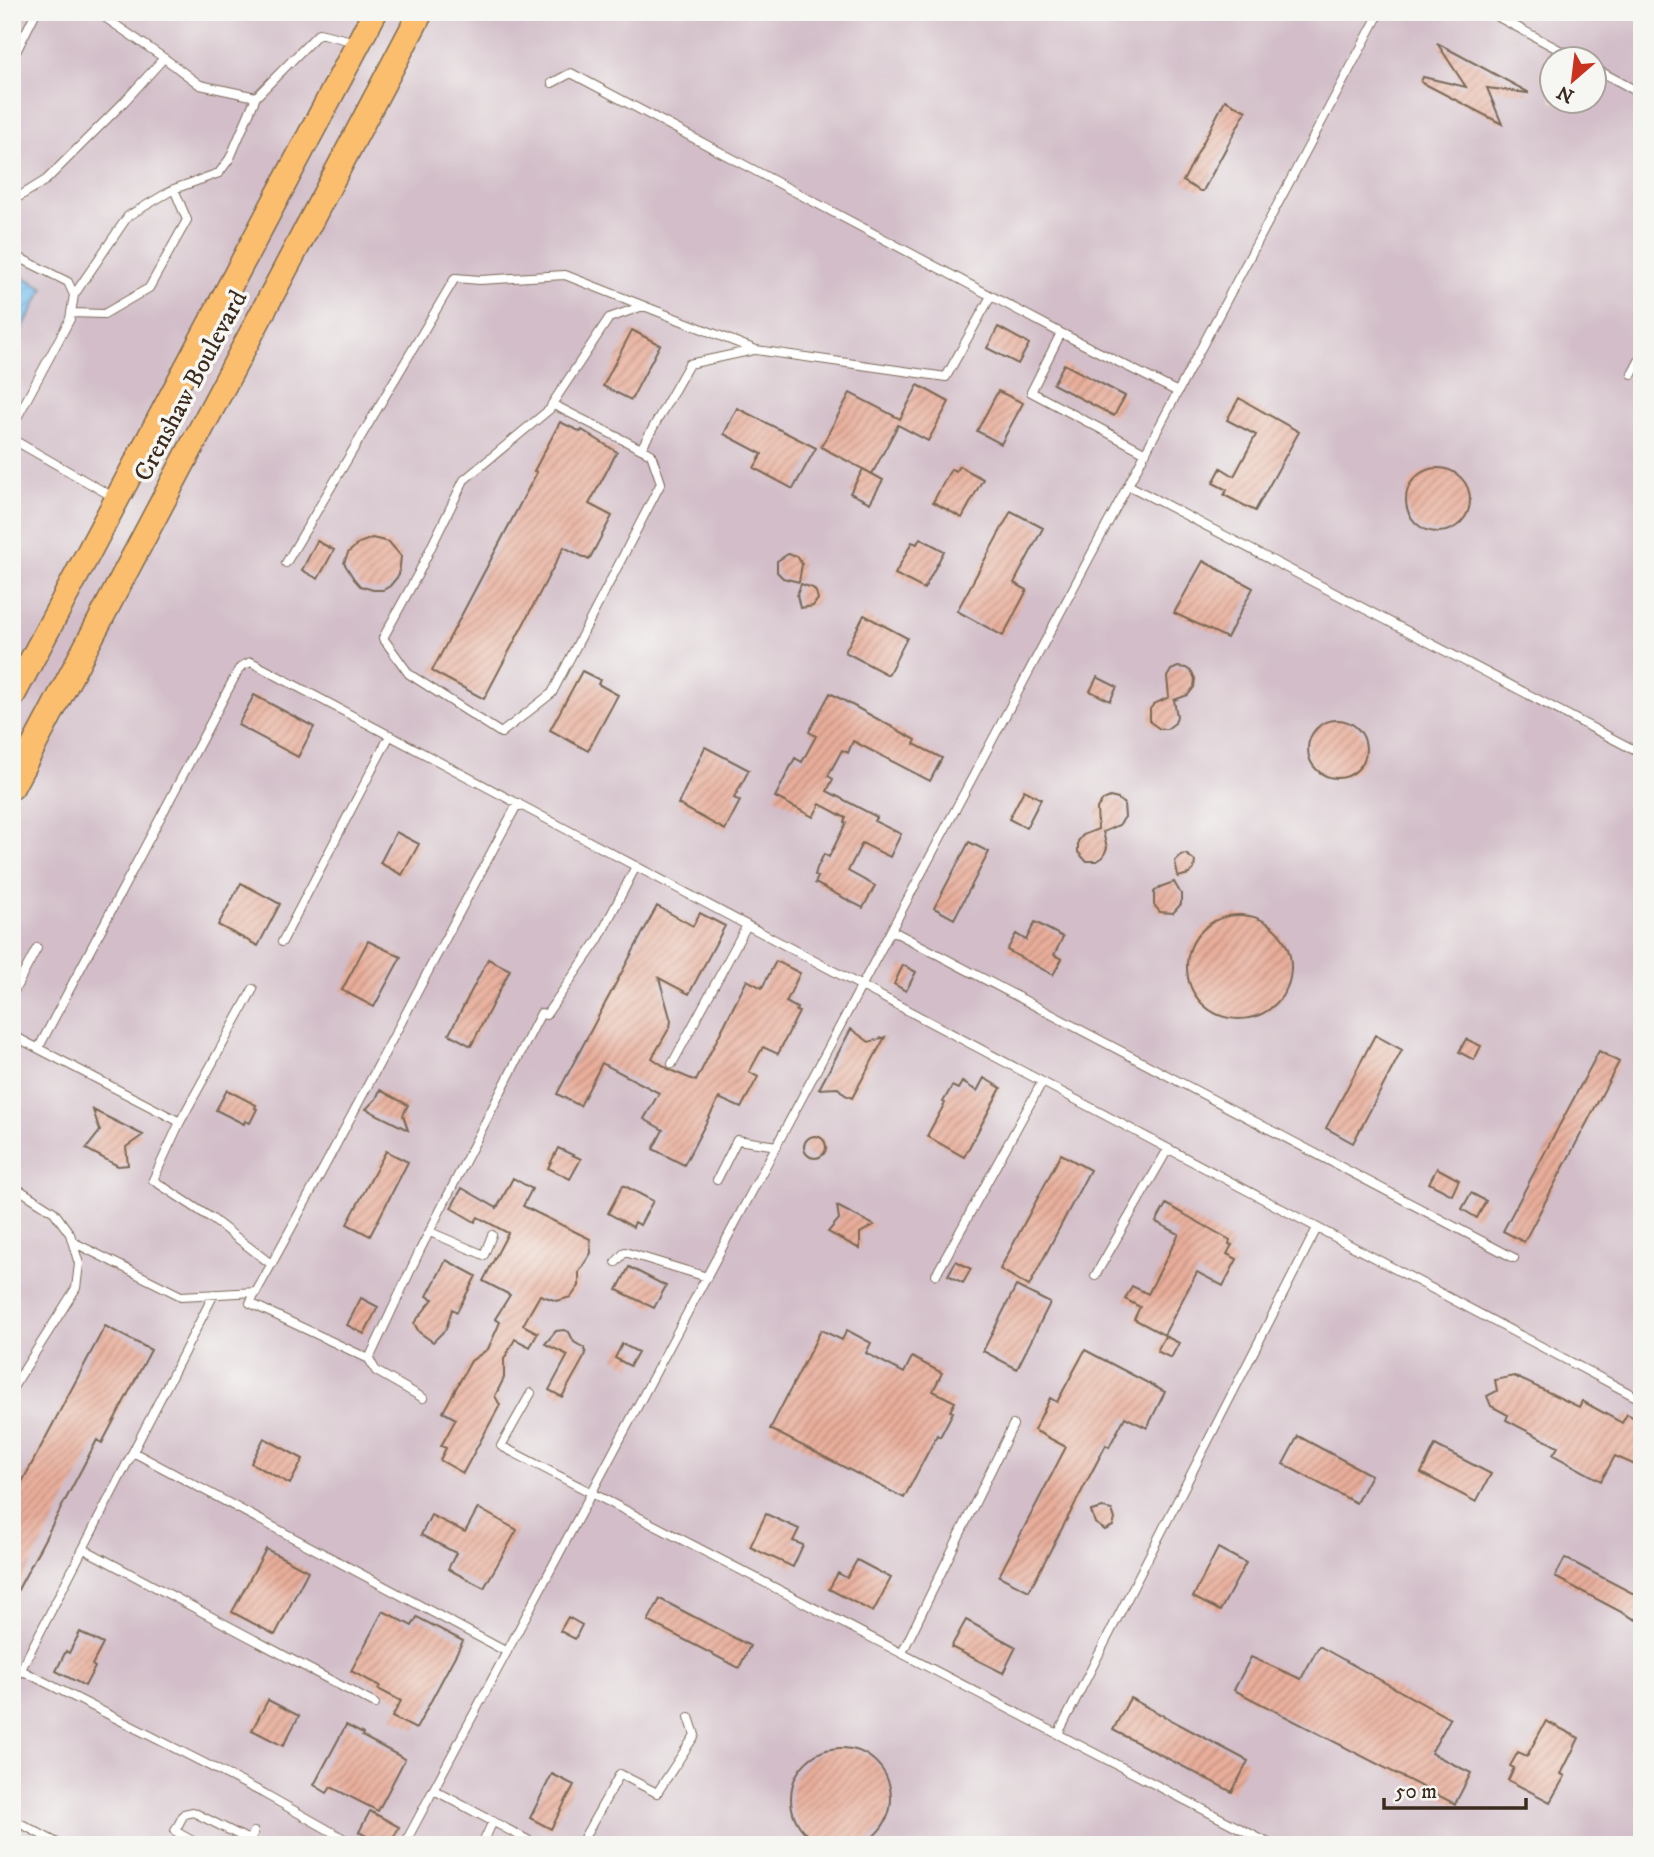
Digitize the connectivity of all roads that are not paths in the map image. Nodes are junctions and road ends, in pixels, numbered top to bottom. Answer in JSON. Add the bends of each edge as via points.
{"nodes":[{"id":1,"x":36,"y":12,"type":"edge"},
{"id":2,"x":97,"y":12,"type":"edge"},
{"id":3,"x":375,"y":12,"type":"edge"},
{"id":4,"x":421,"y":12,"type":"edge"},
{"id":5,"x":1380,"y":12,"type":"edge"},
{"id":6,"x":1489,"y":12,"type":"edge"},
{"id":7,"x":359,"y":43,"type":"junction"},
{"id":8,"x":1552,"y":46,"type":"edge"},
{"id":9,"x":164,"y":58,"type":"junction"},
{"id":10,"x":12,"y":60,"type":"edge"},
{"id":11,"x":1608,"y":76,"type":"edge"},
{"id":12,"x":552,"y":83,"type":"dead end"},
{"id":13,"x":1642,"y":94,"type":"edge"},
{"id":14,"x":256,"y":97,"type":"junction"},
{"id":15,"x":174,"y":189,"type":"junction"},
{"id":16,"x":12,"y":201,"type":"edge"},
{"id":17,"x":12,"y":254,"type":"edge"},
{"id":18,"x":74,"y":295,"type":"junction"},
{"id":19,"x":990,"y":296,"type":"junction"},
{"id":20,"x":643,"y":306,"type":"junction"},
{"id":21,"x":71,"y":313,"type":"junction"},
{"id":22,"x":1061,"y":334,"type":"junction"},
{"id":23,"x":756,"y":350,"type":"junction"},
{"id":24,"x":1642,"y":355,"type":"edge"},
{"id":25,"x":1632,"y":373,"type":"dead end"},
{"id":26,"x":1178,"y":392,"type":"junction"},
{"id":27,"x":552,"y":404,"type":"junction"},
{"id":28,"x":12,"y":427,"type":"edge"},
{"id":29,"x":12,"y":439,"type":"edge"},
{"id":30,"x":641,"y":449,"type":"junction"},
{"id":31,"x":1146,"y":453,"type":"junction"},
{"id":32,"x":1128,"y":485,"type":"junction"},
{"id":33,"x":117,"y":499,"type":"junction"},
{"id":34,"x":286,"y":563,"type":"dead end"},
{"id":35,"x":12,"y":697,"type":"edge"},
{"id":36,"x":390,"y":735,"type":"junction"},
{"id":37,"x":1642,"y":754,"type":"edge"},
{"id":38,"x":12,"y":787,"type":"edge"},
{"id":39,"x":518,"y":803,"type":"junction"},
{"id":40,"x":636,"y":866,"type":"junction"},
{"id":41,"x":747,"y":925,"type":"junction"},
{"id":42,"x":891,"y":930,"type":"junction"},
{"id":43,"x":282,"y":942,"type":"dead end"},
{"id":44,"x":37,"y":948,"type":"dead end"},
{"id":45,"x":862,"y":987,"type":"junction"},
{"id":46,"x":253,"y":989,"type":"dead end"},
{"id":47,"x":12,"y":995,"type":"edge"},
{"id":48,"x":12,"y":1035,"type":"edge"},
{"id":49,"x":39,"y":1047,"type":"junction"},
{"id":50,"x":672,"y":1063,"type":"dead end"},
{"id":51,"x":1042,"y":1082,"type":"junction"},
{"id":52,"x":180,"y":1122,"type":"junction"},
{"id":53,"x":776,"y":1146,"type":"junction"},
{"id":54,"x":1168,"y":1149,"type":"junction"},
{"id":55,"x":717,"y":1180,"type":"dead end"},
{"id":56,"x":12,"y":1185,"type":"edge"},
{"id":57,"x":1317,"y":1228,"type":"junction"},
{"id":58,"x":430,"y":1232,"type":"junction"},
{"id":59,"x":492,"y":1235,"type":"dead end"},
{"id":60,"x":73,"y":1242,"type":"junction"},
{"id":61,"x":1514,"y":1258,"type":"dead end"},
{"id":62,"x":616,"y":1262,"type":"dead end"},
{"id":63,"x":271,"y":1265,"type":"junction"},
{"id":64,"x":936,"y":1275,"type":"dead end"},
{"id":65,"x":1095,"y":1276,"type":"dead end"},
{"id":66,"x":707,"y":1277,"type":"junction"},
{"id":67,"x":256,"y":1292,"type":"junction"},
{"id":68,"x":214,"y":1294,"type":"junction"},
{"id":69,"x":369,"y":1359,"type":"junction"},
{"id":70,"x":12,"y":1389,"type":"edge"},
{"id":71,"x":531,"y":1393,"type":"dead end"},
{"id":72,"x":423,"y":1398,"type":"dead end"},
{"id":73,"x":1642,"y":1400,"type":"edge"},
{"id":74,"x":1013,"y":1425,"type":"dead end"},
{"id":75,"x":133,"y":1452,"type":"junction"},
{"id":76,"x":592,"y":1493,"type":"junction"},
{"id":77,"x":83,"y":1549,"type":"junction"},
{"id":78,"x":507,"y":1652,"type":"junction"},
{"id":79,"x":902,"y":1653,"type":"junction"},
{"id":80,"x":21,"y":1670,"type":"junction"},
{"id":81,"x":12,"y":1687,"type":"edge"},
{"id":82,"x":375,"y":1704,"type":"dead end"},
{"id":83,"x":690,"y":1717,"type":"dead end"},
{"id":84,"x":1058,"y":1734,"type":"junction"},
{"id":85,"x":434,"y":1790,"type":"junction"},
{"id":86,"x":12,"y":1819,"type":"edge"},
{"id":87,"x":493,"y":1821,"type":"junction"},
{"id":88,"x":250,"y":1839,"type":"edge"},
{"id":89,"x":61,"y":1845,"type":"edge"},
{"id":90,"x":200,"y":1845,"type":"edge"},
{"id":91,"x":355,"y":1845,"type":"edge"},
{"id":92,"x":404,"y":1845,"type":"edge"},
{"id":93,"x":482,"y":1845,"type":"edge"},
{"id":94,"x":537,"y":1845,"type":"edge"},
{"id":95,"x":580,"y":1845,"type":"edge"},
{"id":96,"x":1272,"y":1845,"type":"edge"}],
"edges":[{"from":1,"to":10,"type":"lane"},
{"from":2,"to":9,"type":"lane"},
{"from":3,"to":7,"type":"main road","name":"Crenshaw Boulevard"},
{"from":4,"to":38,"type":"main road","name":"Crenshaw Boulevard"},
{"from":5,"to":26,"type":"lane"},
{"from":6,"to":8,"type":"lane"},
{"from":7,"to":14,"type":"lane","via":[[319,33]]},
{"from":7,"to":33,"type":"main road","name":"Crenshaw Boulevard"},
{"from":9,"to":14,"type":"lane","via":[[200,85]]},
{"from":9,"to":16,"type":"lane","via":[[46,180]]},
{"from":11,"to":13,"type":"lane"},
{"from":12,"to":19,"type":"lane","via":[[571,73]]},
{"from":14,"to":15,"type":"lane","via":[[219,173]]},
{"from":15,"to":18,"type":"lane","via":[[128,216]]},
{"from":15,"to":21,"type":"lane","via":[[187,220],[149,288],[104,314]]},
{"from":17,"to":18,"type":"lane","via":[[68,282]]},
{"from":18,"to":21,"type":"lane"},
{"from":19,"to":22,"type":"lane"},
{"from":19,"to":23,"type":"lane","via":[[946,377]]},
{"from":20,"to":23,"type":"lane"},
{"from":20,"to":27,"type":"lane","via":[[609,318]]},
{"from":20,"to":34,"type":"lane","via":[[565,275],[455,278]]},
{"from":21,"to":28,"type":"lane"},
{"from":22,"to":26,"type":"lane"},
{"from":22,"to":31,"type":"lane","via":[[1031,392]]},
{"from":23,"to":30,"type":"lane","via":[[689,364]]},
{"from":24,"to":25,"type":"lane"},
{"from":26,"to":31,"type":"lane"},
{"from":27,"to":30,"type":"lane"},
{"from":27,"to":30,"type":"lane","via":[[464,480],[383,638],[409,674],[502,733],[552,693],[661,483],[650,454]]},
{"from":29,"to":33,"type":"lane"},
{"from":31,"to":32,"type":"lane"},
{"from":32,"to":37,"type":"lane"},
{"from":32,"to":42,"type":"lane"},
{"from":33,"to":35,"type":"main road","name":"Crenshaw Boulevard"},
{"from":36,"to":39,"type":"lane"},
{"from":36,"to":43,"type":"lane"},
{"from":36,"to":49,"type":"lane","via":[[258,665],[244,665]]},
{"from":39,"to":40,"type":"lane"},
{"from":39,"to":63,"type":"lane"},
{"from":40,"to":41,"type":"lane"},
{"from":40,"to":58,"type":"lane","via":[[598,940],[546,1015],[541,1013]]},
{"from":41,"to":45,"type":"lane"},
{"from":41,"to":50,"type":"lane"},
{"from":42,"to":45,"type":"lane"},
{"from":42,"to":61,"type":"lane"},
{"from":44,"to":47,"type":"lane"},
{"from":45,"to":51,"type":"lane"},
{"from":45,"to":53,"type":"lane"},
{"from":46,"to":52,"type":"lane"},
{"from":48,"to":49,"type":"lane"},
{"from":49,"to":52,"type":"lane"},
{"from":51,"to":54,"type":"lane"},
{"from":51,"to":64,"type":"lane"},
{"from":52,"to":63,"type":"lane","via":[[153,1180]]},
{"from":53,"to":55,"type":"lane","via":[[737,1140]]},
{"from":53,"to":66,"type":"lane"},
{"from":54,"to":57,"type":"lane"},
{"from":54,"to":65,"type":"lane"},
{"from":56,"to":60,"type":"lane","via":[[54,1212]]},
{"from":57,"to":73,"type":"lane"},
{"from":57,"to":84,"type":"lane"},
{"from":58,"to":59,"type":"lane","via":[[484,1255]]},
{"from":58,"to":69,"type":"lane"},
{"from":60,"to":68,"type":"lane","via":[[181,1296]]},
{"from":60,"to":70,"type":"lane","via":[[79,1264],[76,1289]]},
{"from":62,"to":66,"type":"lane","via":[[625,1252]]},
{"from":63,"to":67,"type":"lane"},
{"from":66,"to":76,"type":"lane"},
{"from":67,"to":68,"type":"lane"},
{"from":67,"to":69,"type":"lane","via":[[250,1303]]},
{"from":68,"to":75,"type":"lane"},
{"from":69,"to":72,"type":"lane","via":[[376,1371]]},
{"from":71,"to":76,"type":"lane","via":[[501,1446]]},
{"from":74,"to":79,"type":"lane"},
{"from":75,"to":77,"type":"lane"},
{"from":75,"to":78,"type":"lane"},
{"from":76,"to":78,"type":"lane"},
{"from":76,"to":79,"type":"lane"},
{"from":77,"to":80,"type":"lane"},
{"from":77,"to":82,"type":"lane"},
{"from":78,"to":85,"type":"lane"},
{"from":79,"to":84,"type":"lane"},
{"from":80,"to":81,"type":"lane"},
{"from":80,"to":91,"type":"lane"},
{"from":83,"to":95,"type":"lane","via":[[695,1735],[657,1793],[620,1774]]},
{"from":84,"to":96,"type":"lane"},
{"from":85,"to":87,"type":"lane"},
{"from":85,"to":92,"type":"lane"},
{"from":86,"to":89,"type":"lane"},
{"from":87,"to":93,"type":"lane"},
{"from":87,"to":94,"type":"lane"},
{"from":88,"to":90,"type":"lane","via":[[192,1812],[184,1814],[175,1831]]}]}
